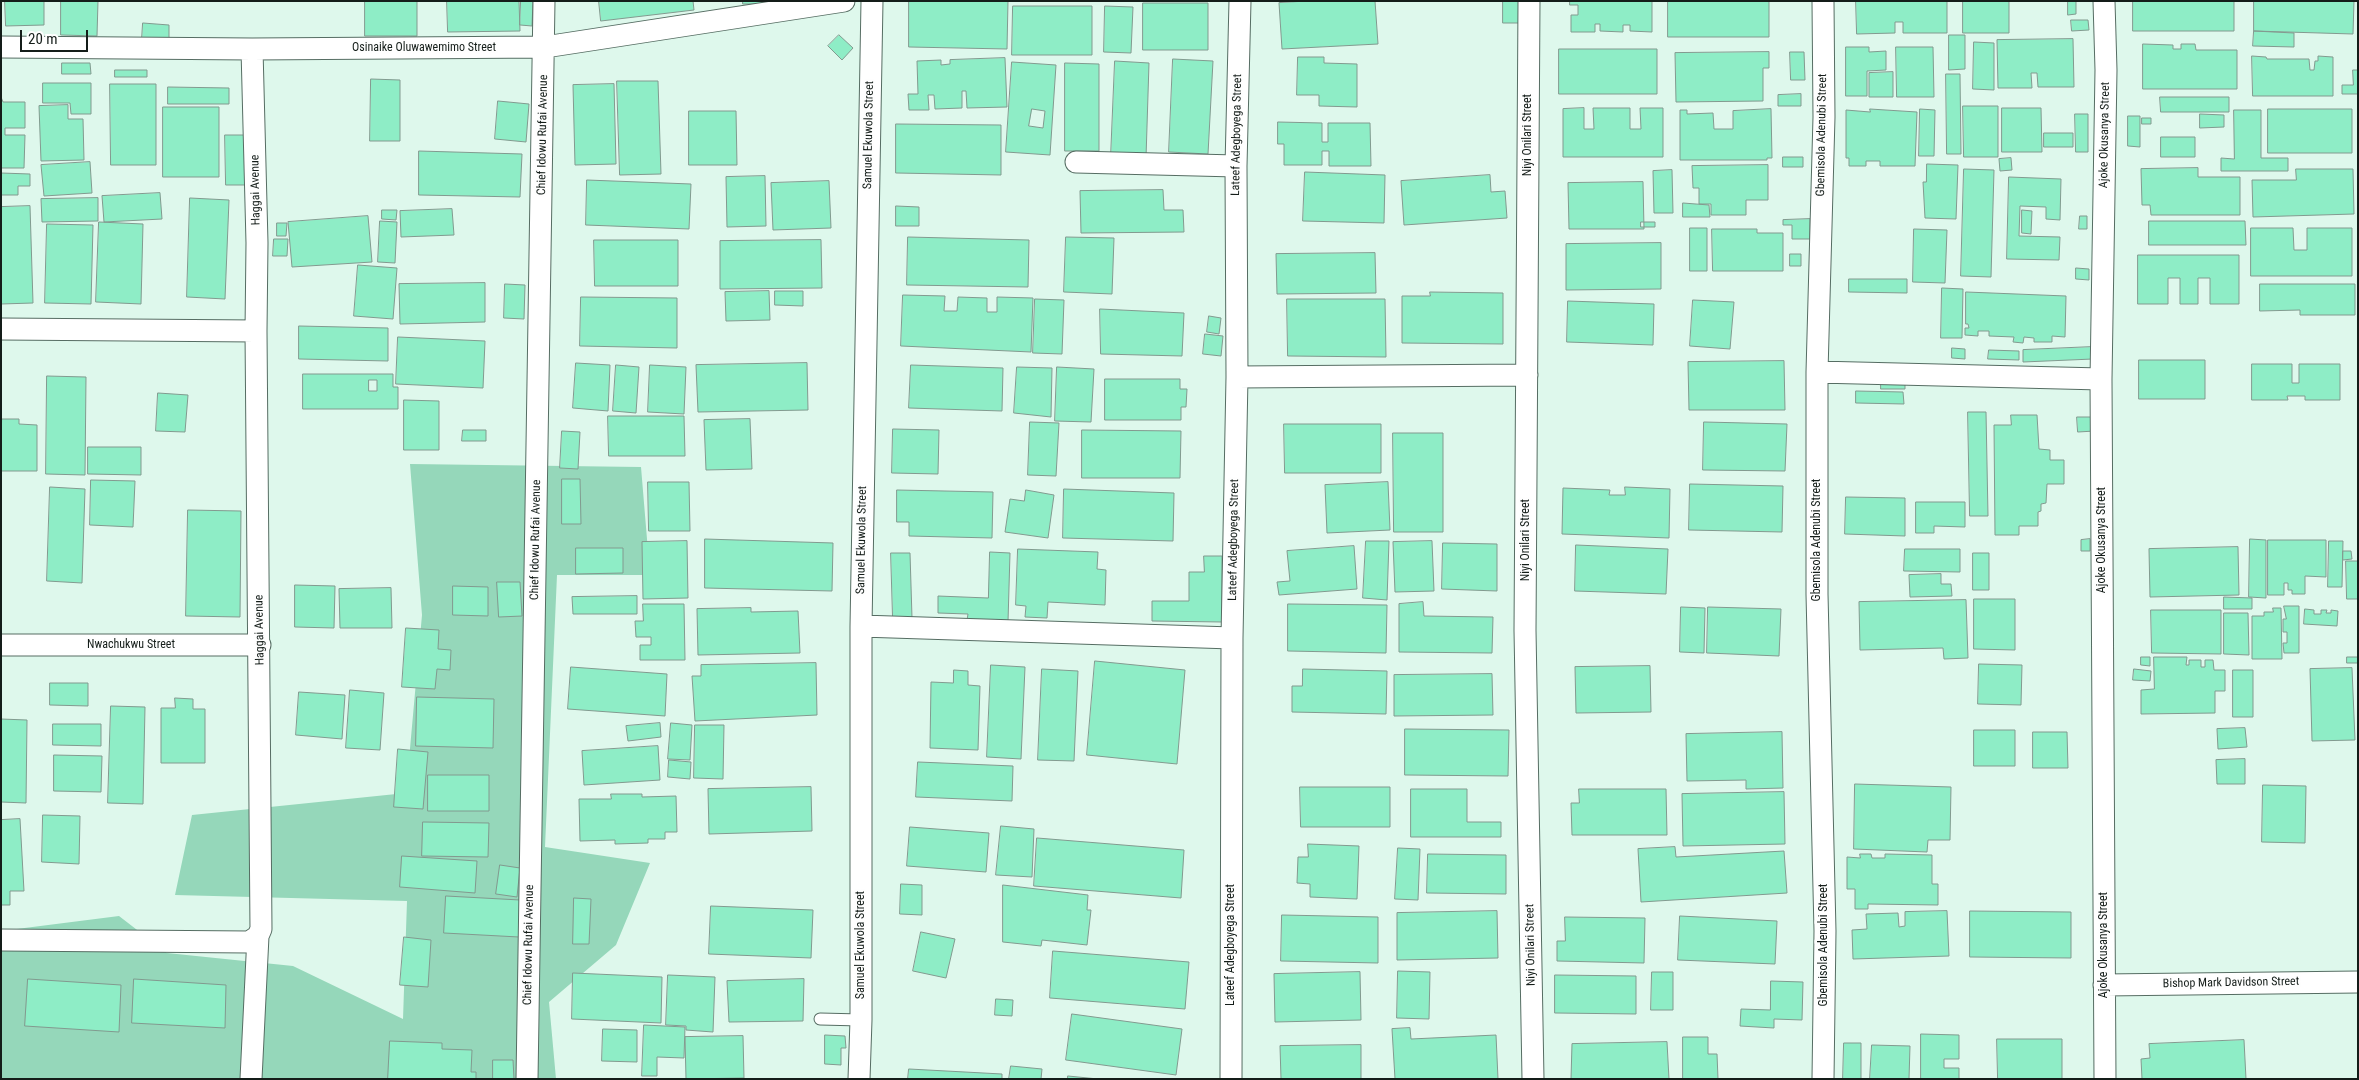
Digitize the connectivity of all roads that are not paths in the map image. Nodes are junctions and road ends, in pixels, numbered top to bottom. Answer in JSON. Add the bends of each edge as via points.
{"nodes":[{"id":1,"x":544,"y":1,"type":"edge"},
{"id":2,"x":844,"y":1,"type":"edge"},
{"id":3,"x":872,"y":1,"type":"edge"},
{"id":4,"x":1240,"y":1,"type":"edge"},
{"id":5,"x":1529,"y":1,"type":"edge"},
{"id":6,"x":1823,"y":1,"type":"edge"},
{"id":7,"x":2104,"y":1,"type":"edge"},
{"id":8,"x":1,"y":47,"type":"edge"},
{"id":9,"x":544,"y":47,"type":"junction"},
{"id":10,"x":252,"y":49,"type":"junction"},
{"id":11,"x":1076,"y":162,"type":"dead end"},
{"id":12,"x":1236,"y":166,"type":"junction"},
{"id":13,"x":1,"y":329,"type":"edge"},
{"id":14,"x":256,"y":331,"type":"junction"},
{"id":15,"x":1818,"y":372,"type":"junction"},
{"id":16,"x":1527,"y":375,"type":"junction"},
{"id":17,"x":1237,"y":377,"type":"junction"},
{"id":18,"x":2100,"y":379,"type":"junction"},
{"id":19,"x":861,"y":626,"type":"junction"},
{"id":20,"x":1232,"y":638,"type":"junction"},
{"id":21,"x":1,"y":645,"type":"edge"},
{"id":22,"x":260,"y":645,"type":"junction"},
{"id":23,"x":259,"y":933,"type":"junction"},
{"id":24,"x":1,"y":940,"type":"edge"},
{"id":25,"x":2358,"y":982,"type":"edge"},
{"id":26,"x":2104,"y":985,"type":"junction"},
{"id":27,"x":820,"y":1019,"type":"dead end"},
{"id":28,"x":861,"y":1020,"type":"junction"},
{"id":29,"x":251,"y":1079,"type":"edge"},
{"id":30,"x":527,"y":1079,"type":"edge"},
{"id":31,"x":859,"y":1079,"type":"edge"},
{"id":32,"x":1231,"y":1079,"type":"edge"},
{"id":33,"x":1533,"y":1079,"type":"edge"},
{"id":34,"x":1824,"y":1079,"type":"edge"},
{"id":35,"x":2105,"y":1079,"type":"edge"}],
"edges":[{"from":1,"to":9,"type":"street","name":"Chief Idowu Rufai Avenue"},
{"from":2,"to":9,"type":"street","name":"Osinaike Oluwawemimo Street"},
{"from":3,"to":19,"type":"street","name":"Samuel Ekuwola Street"},
{"from":4,"to":12,"type":"street","name":"Lateef Adegboyega Street"},
{"from":5,"to":16,"type":"street","name":"Niyi Onilari Street"},
{"from":6,"to":15,"type":"street","name":"Gbemisola Adenubi Street","via":[[1824,117]]},
{"from":7,"to":18,"type":"street","name":"Ajoke Okusanya Street","via":[[2106,70]]},
{"from":8,"to":10,"type":"street","name":"Osinaike Oluwawemimo Street"},
{"from":9,"to":10,"type":"street","name":"Osinaike Oluwawemimo Street"},
{"from":9,"to":30,"type":"street","name":"Chief Idowu Rufai Avenue"},
{"from":10,"to":14,"type":"street","name":"Haggai Avenue"},
{"from":11,"to":12,"type":"street"},
{"from":12,"to":17,"type":"street","name":"Lateef Adegboyega Street"},
{"from":13,"to":14,"type":"street"},
{"from":14,"to":22,"type":"street","name":"Haggai Avenue"},
{"from":15,"to":18,"type":"street"},
{"from":15,"to":34,"type":"street","name":"Gbemisola Adenubi Street","via":[[1817,594],[1825,931]]},
{"from":16,"to":17,"type":"street"},
{"from":16,"to":33,"type":"street","name":"Niyi Onilari Street","via":[[1525,630]]},
{"from":17,"to":20,"type":"street","name":"Lateef Adegboyega Street"},
{"from":18,"to":26,"type":"street","name":"Ajoke Okusanya Street"},
{"from":19,"to":20,"type":"street"},
{"from":19,"to":28,"type":"street","name":"Samuel Ekuwola Street"},
{"from":20,"to":32,"type":"street","name":"Lateef Adegboyega Street"},
{"from":21,"to":22,"type":"street","name":"Nwachukwu Street"},
{"from":22,"to":23,"type":"street","name":"Haggai Avenue"},
{"from":23,"to":24,"type":"street","via":[[249,942]]},
{"from":23,"to":29,"type":"street","name":"Haggai Avenue"},
{"from":25,"to":26,"type":"street","name":"Bishop Mark Davidson Street"},
{"from":26,"to":35,"type":"street","name":"Ajoke Okusanya Street"},
{"from":27,"to":28,"type":"lane"},
{"from":28,"to":31,"type":"street","name":"Samuel Ekuwola Street"}]}
